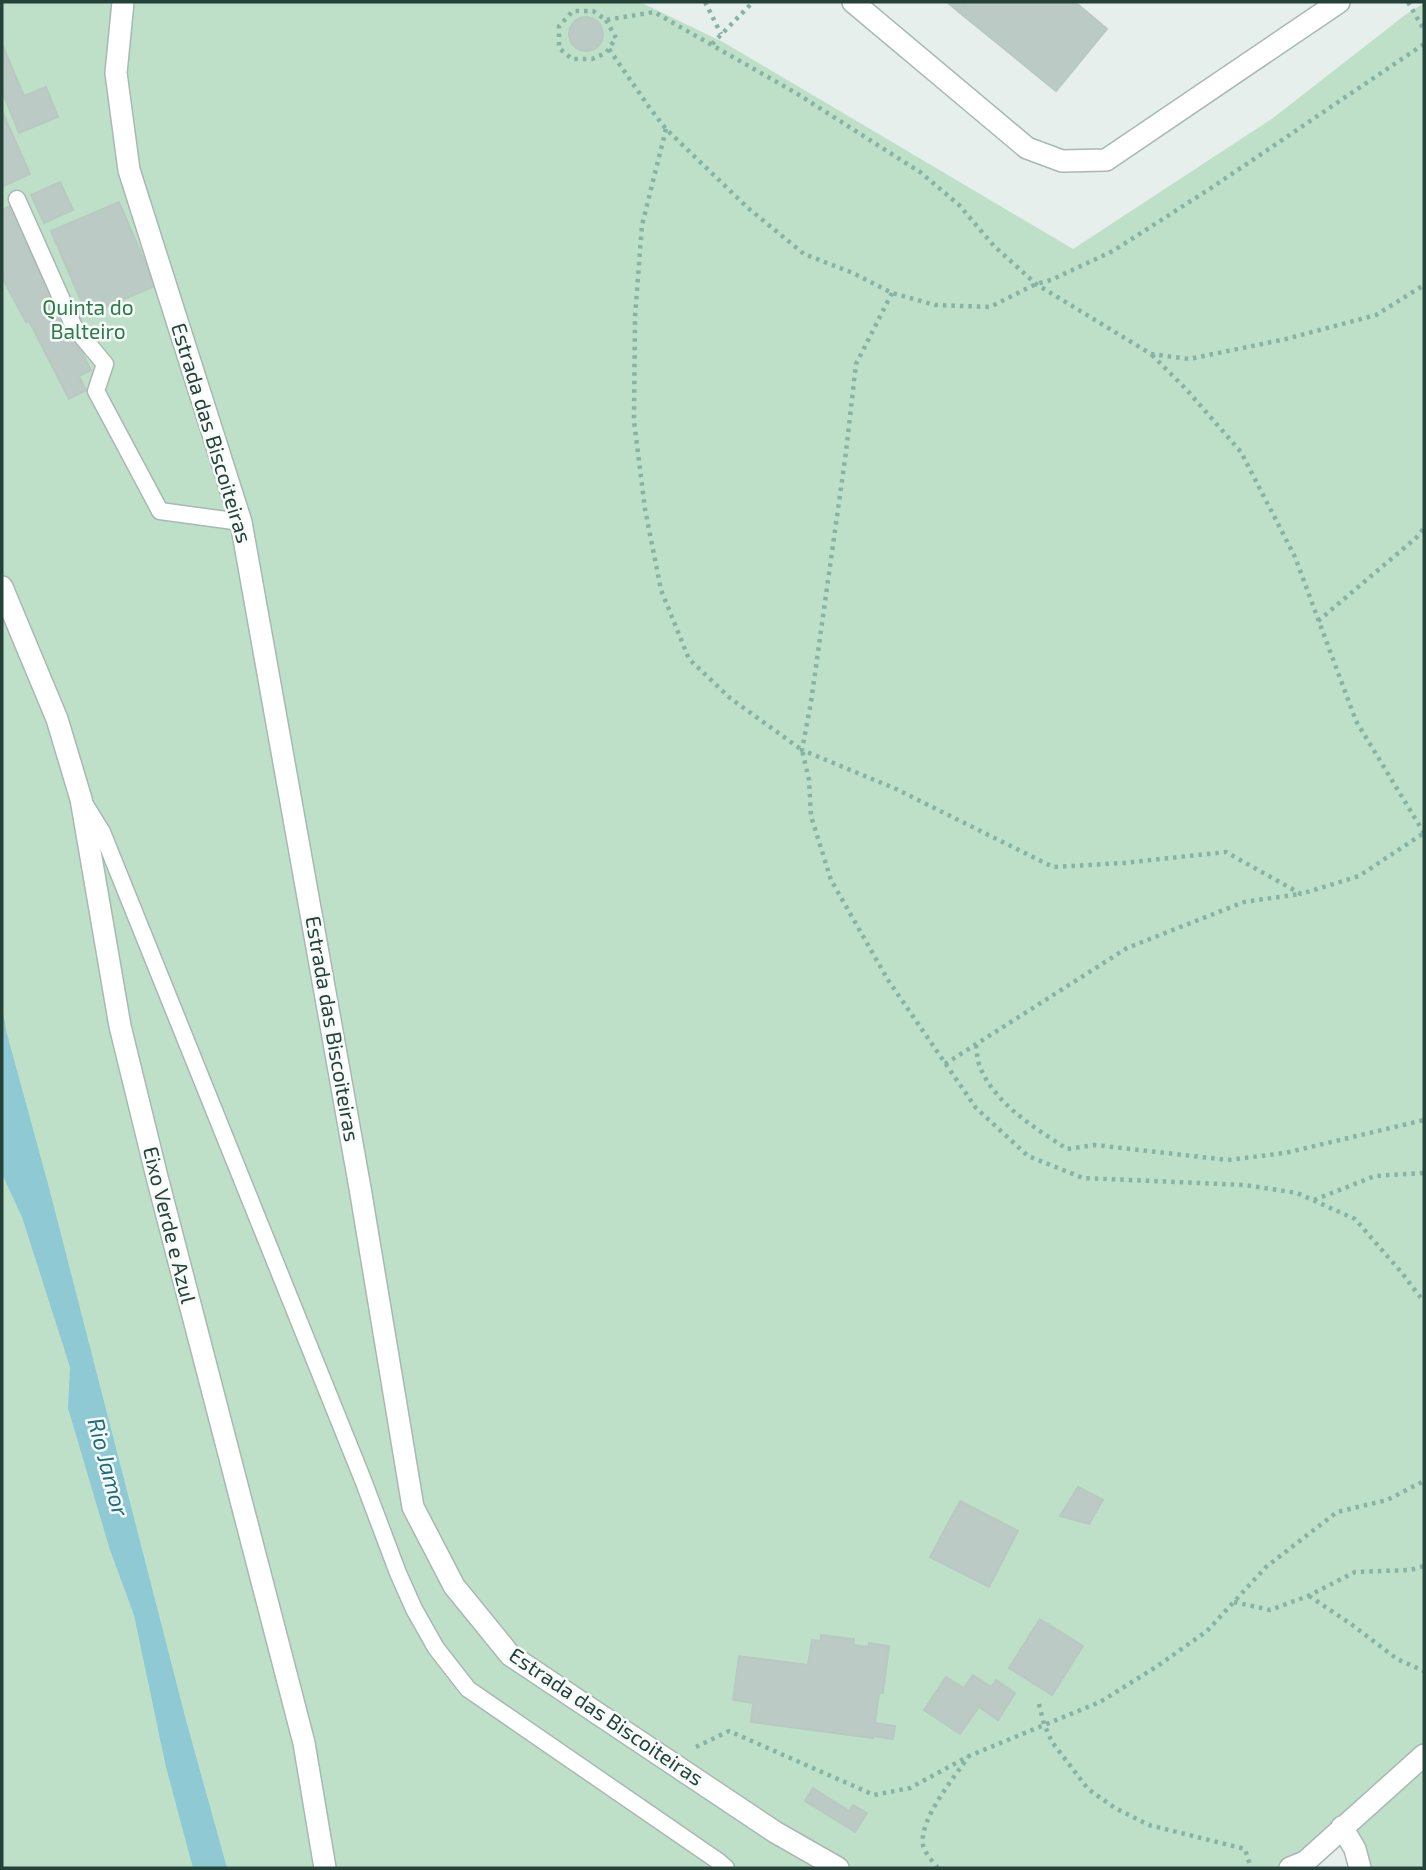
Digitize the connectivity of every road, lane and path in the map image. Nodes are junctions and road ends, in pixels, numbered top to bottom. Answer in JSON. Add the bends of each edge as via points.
{"nodes":[{"id":1,"x":123,"y":2,"type":"edge"},
{"id":2,"x":705,"y":2,"type":"edge"},
{"id":3,"x":753,"y":2,"type":"edge"},
{"id":4,"x":853,"y":2,"type":"edge"},
{"id":5,"x":1339,"y":2,"type":"edge"},
{"id":6,"x":1408,"y":2,"type":"edge"},
{"id":7,"x":606,"y":20,"type":"junction"},
{"id":8,"x":1424,"y":30,"type":"edge"},
{"id":9,"x":721,"y":34,"type":"junction"},
{"id":10,"x":712,"y":44,"type":"junction"},
{"id":11,"x":1424,"y":44,"type":"edge"},
{"id":12,"x":609,"y":49,"type":"junction"},
{"id":13,"x":666,"y":129,"type":"junction"},
{"id":14,"x":17,"y":199,"type":"dead end"},
{"id":15,"x":1036,"y":284,"type":"junction"},
{"id":16,"x":1424,"y":285,"type":"edge"},
{"id":17,"x":892,"y":293,"type":"junction"},
{"id":18,"x":1151,"y":354,"type":"junction"},
{"id":19,"x":241,"y":522,"type":"junction"},
{"id":20,"x":1424,"y":528,"type":"edge"},
{"id":21,"x":2,"y":587,"type":"edge"},
{"id":22,"x":1318,"y":621,"type":"junction"},
{"id":23,"x":802,"y":750,"type":"junction"},
{"id":24,"x":81,"y":799,"type":"junction"},
{"id":25,"x":1424,"y":833,"type":"edge"},
{"id":26,"x":1301,"y":894,"type":"junction"},
{"id":27,"x":976,"y":1045,"type":"junction"},
{"id":28,"x":945,"y":1064,"type":"junction"},
{"id":29,"x":1424,"y":1120,"type":"edge"},
{"id":30,"x":1424,"y":1173,"type":"edge"},
{"id":31,"x":1314,"y":1201,"type":"junction"},
{"id":32,"x":1424,"y":1302,"type":"edge"},
{"id":33,"x":1424,"y":1481,"type":"edge"},
{"id":34,"x":1424,"y":1566,"type":"edge"},
{"id":35,"x":1308,"y":1596,"type":"junction"},
{"id":36,"x":1234,"y":1602,"type":"junction"},
{"id":37,"x":1424,"y":1671,"type":"edge"},
{"id":38,"x":1039,"y":1704,"type":"dead end"},
{"id":39,"x":1044,"y":1724,"type":"junction"},
{"id":40,"x":1424,"y":1755,"type":"edge"},
{"id":41,"x":969,"y":1756,"type":"junction"},
{"id":42,"x":666,"y":1759,"type":"junction"},
{"id":43,"x":1342,"y":1827,"type":"junction"},
{"id":44,"x":325,"y":1868,"type":"edge"},
{"id":45,"x":726,"y":1868,"type":"edge"},
{"id":46,"x":838,"y":1868,"type":"edge"},
{"id":47,"x":938,"y":1868,"type":"edge"},
{"id":48,"x":1251,"y":1868,"type":"edge"},
{"id":49,"x":1290,"y":1868,"type":"edge"},
{"id":50,"x":1360,"y":1868,"type":"edge"}],
"edges":[{"from":1,"to":19,"type":"street","name":"Estrada das Biscoiteiras","via":[[116,73],[130,170]]},
{"from":2,"to":9,"type":"path"},
{"from":3,"to":9,"type":"path"},
{"from":4,"to":5,"type":"street","via":[[1027,148],[1062,161],[1107,160]]},
{"from":6,"to":8,"type":"path"},
{"from":7,"to":10,"type":"path","via":[[654,12]]},
{"from":7,"to":12,"type":"path","via":[[616,38]]},
{"from":7,"to":12,"type":"path","via":[[593,11],[573,11],[559,26],[559,48],[572,59],[592,59]]},
{"from":9,"to":10,"type":"path"},
{"from":10,"to":15,"type":"path","via":[[920,172]]},
{"from":11,"to":15,"type":"path","via":[[1113,251]]},
{"from":12,"to":13,"type":"path"},
{"from":13,"to":17,"type":"path","via":[[748,208],[804,254]]},
{"from":13,"to":23,"type":"path","via":[[642,225],[635,317],[634,421],[661,590],[689,659],[730,698]]},
{"from":14,"to":19,"type":"lane","via":[[74,327],[105,364],[96,391],[160,511]]},
{"from":15,"to":17,"type":"path","via":[[990,307],[935,305]]},
{"from":15,"to":18,"type":"path"},
{"from":16,"to":18,"type":"path","via":[[1376,315],[1286,339],[1189,359]]},
{"from":17,"to":23,"type":"path","via":[[856,364]]},
{"from":18,"to":22,"type":"path","via":[[1241,452],[1295,557]]},
{"from":19,"to":42,"type":"street","name":"Estrada das Biscoiteiras","via":[[413,1507],[454,1586],[510,1655]]},
{"from":20,"to":22,"type":"path"},
{"from":21,"to":24,"type":"street","name":"Eixo Verde e Azul","via":[[57,719]]},
{"from":22,"to":25,"type":"path","via":[[1356,721]]},
{"from":23,"to":26,"type":"path","via":[[894,789],[1053,867],[1226,852]]},
{"from":23,"to":28,"type":"path","via":[[811,817],[831,880],[888,980]]},
{"from":24,"to":44,"type":"street","name":"Eixo Verde e Azul","via":[[120,1026],[304,1743]]},
{"from":24,"to":45,"type":"lane","via":[[102,832],[398,1573],[436,1648],[468,1689]]},
{"from":25,"to":26,"type":"path","via":[[1359,876]]},
{"from":26,"to":27,"type":"path","via":[[1244,902],[1127,948]]},
{"from":27,"to":28,"type":"path"},
{"from":27,"to":29,"type":"path","via":[[979,1066],[995,1091],[1017,1115],[1067,1149],[1095,1145],[1228,1160],[1285,1153]]},
{"from":28,"to":31,"type":"path","via":[[976,1108],[1028,1156],[1083,1178],[1245,1185],[1297,1193]]},
{"from":30,"to":31,"type":"path","via":[[1375,1176]]},
{"from":31,"to":32,"type":"path","via":[[1354,1219]]},
{"from":33,"to":36,"type":"path","via":[[1387,1500],[1337,1511],[1266,1567]]},
{"from":34,"to":35,"type":"path","via":[[1355,1572]]},
{"from":35,"to":36,"type":"path","via":[[1270,1610]]},
{"from":35,"to":37,"type":"path","via":[[1397,1659]]},
{"from":36,"to":39,"type":"path","via":[[1207,1631],[1156,1667],[1100,1702]]},
{"from":38,"to":39,"type":"path"},
{"from":39,"to":41,"type":"path"},
{"from":39,"to":48,"type":"path","via":[[1052,1742],[1088,1788],[1115,1808],[1149,1825],[1245,1849]]},
{"from":40,"to":43,"type":"street"},
{"from":41,"to":42,"type":"path","via":[[910,1788],[874,1794],[729,1731]]},
{"from":41,"to":47,"type":"path","via":[[926,1822],[923,1846]]},
{"from":42,"to":46,"type":"street","name":"Estrada das Biscoiteiras"},
{"from":43,"to":49,"type":"street","via":[[1305,1862]]},
{"from":43,"to":50,"type":"street"}]}
